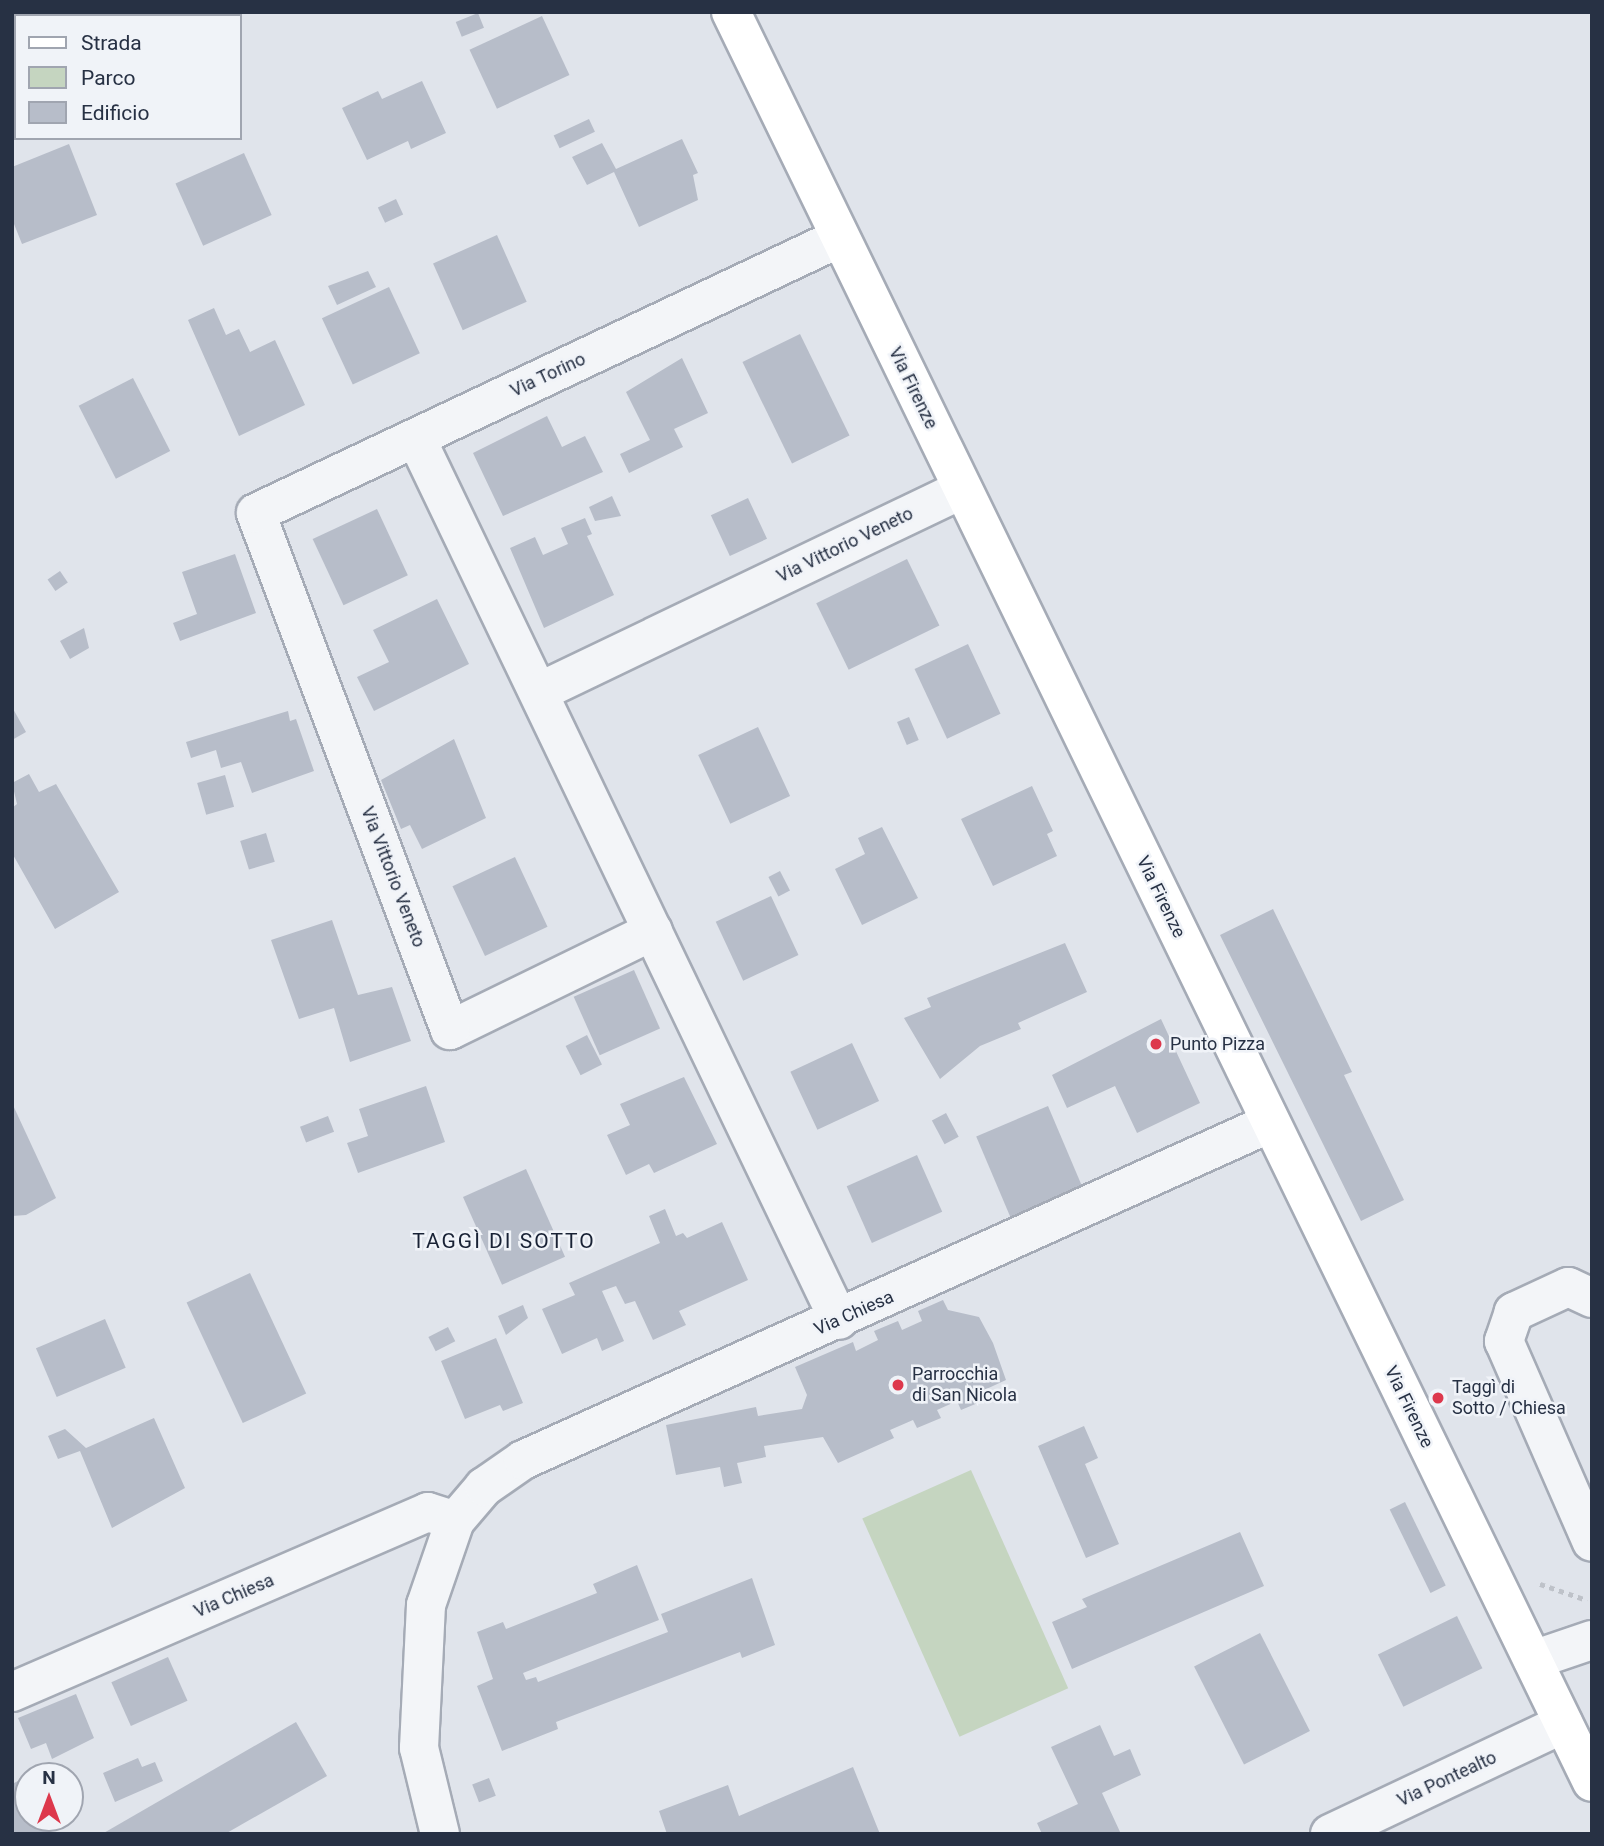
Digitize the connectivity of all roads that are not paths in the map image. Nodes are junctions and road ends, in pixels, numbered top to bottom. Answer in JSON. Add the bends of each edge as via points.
{"nodes":[{"id":1,"x":731,"y":12,"type":"edge"},
{"id":2,"x":839,"y":238,"type":"junction"},
{"id":3,"x":416,"y":438,"type":"junction"},
{"id":4,"x":962,"y":489,"type":"junction"},
{"id":5,"x":256,"y":513,"type":"joint"},
{"id":6,"x":539,"y":692,"type":"junction"},
{"id":7,"x":653,"y":931,"type":"junction"},
{"id":8,"x":1268,"y":1124,"type":"junction"},
{"id":9,"x":1592,"y":1298,"type":"edge"},
{"id":10,"x":839,"y":1320,"type":"junction"},
{"id":11,"x":455,"y":1521,"type":"junction"},
{"id":12,"x":1592,"y":1542,"type":"edge"},
{"id":13,"x":1592,"y":1640,"type":"edge"},
{"id":14,"x":1533,"y":1660,"type":"junction"},
{"id":15,"x":12,"y":1692,"type":"edge"},
{"id":16,"x":1563,"y":1724,"type":"junction"},
{"id":17,"x":1592,"y":1782,"type":"edge"},
{"id":18,"x":440,"y":1834,"type":"edge"},
{"id":19,"x":1330,"y":1834,"type":"edge"}],
"edges":[{"from":1,"to":2,"type":"main road","name":"Via Firenze"},
{"from":2,"to":3,"type":"street","name":"Via Torino"},
{"from":2,"to":4,"type":"main road","name":"Via Firenze"},
{"from":3,"to":5,"type":"street","name":"Via Torino"},
{"from":3,"to":6,"type":"street"},
{"from":4,"to":6,"type":"street","name":"Via Vittorio Veneto"},
{"from":4,"to":8,"type":"main road","name":"Via Firenze"},
{"from":5,"to":7,"type":"street","name":"Via Vittorio Veneto","via":[[450,1030]]},
{"from":6,"to":7,"type":"street"},
{"from":7,"to":10,"type":"street"},
{"from":8,"to":10,"type":"street","name":"Via Chiesa"},
{"from":8,"to":14,"type":"main road","name":"Via Firenze"},
{"from":9,"to":12,"type":"street","via":[[1568,1287],[1514,1312],[1504,1341]]},
{"from":10,"to":11,"type":"street","name":"Via Chiesa","via":[[523,1460],[484,1486]]},
{"from":11,"to":15,"type":"street","name":"Via Chiesa","via":[[428,1512]]},
{"from":11,"to":18,"type":"street","name":"Via Chiesa","via":[[426,1605],[420,1679],[419,1748]]},
{"from":13,"to":14,"type":"street"},
{"from":14,"to":16,"type":"main road","name":"Via Firenze"},
{"from":16,"to":17,"type":"main road","name":"Via Firenze"},
{"from":16,"to":19,"type":"street","name":"Via Pontealto"}]}
